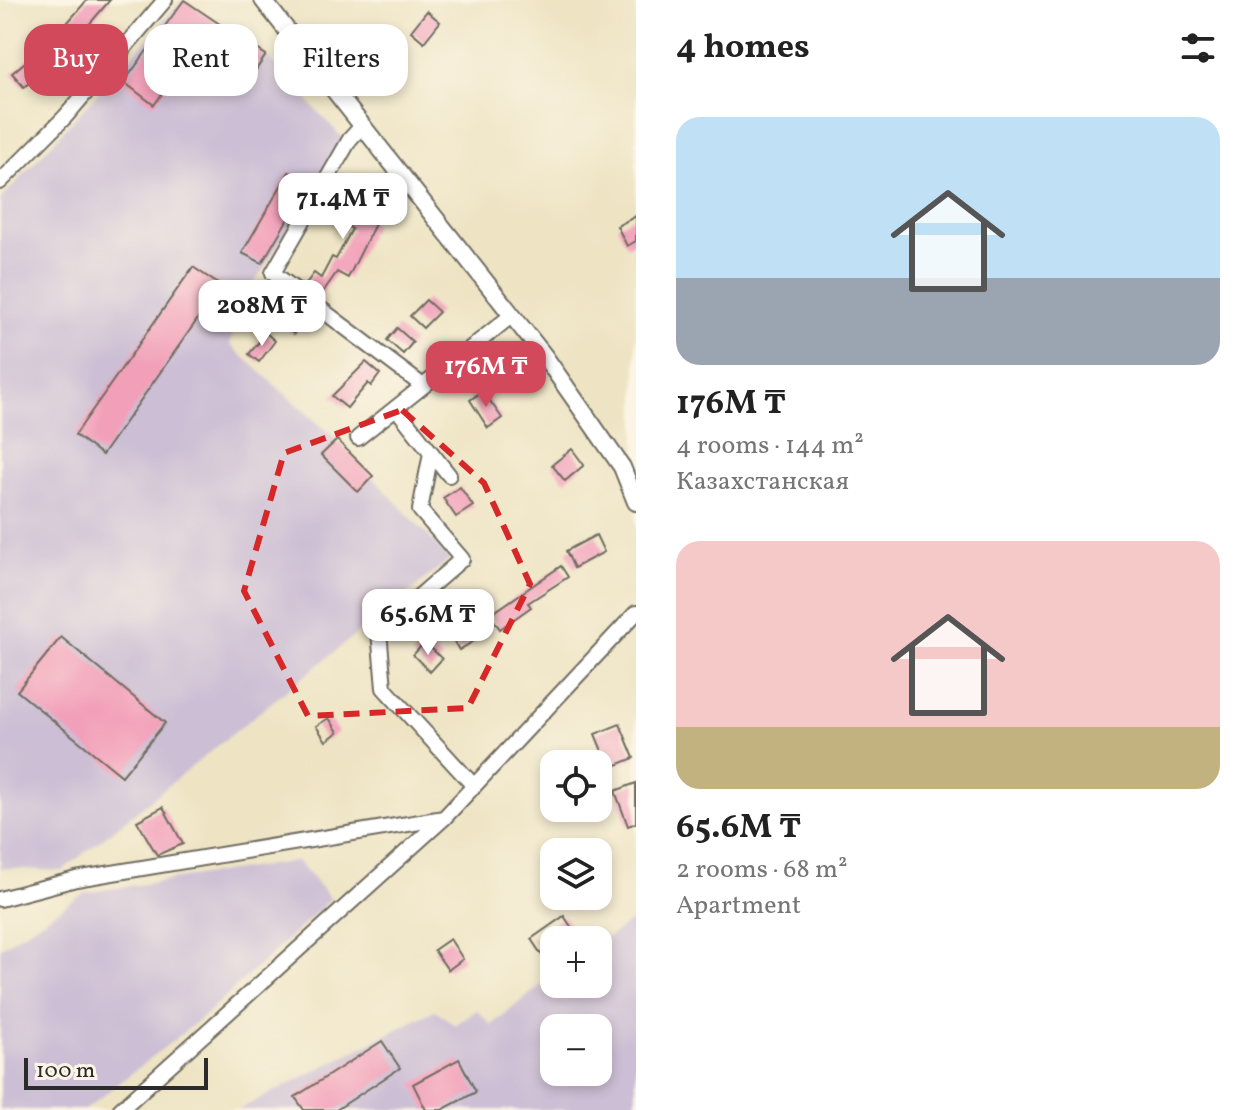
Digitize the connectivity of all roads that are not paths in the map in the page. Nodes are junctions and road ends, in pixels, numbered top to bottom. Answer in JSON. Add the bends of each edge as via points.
{"nodes":[{"id":1,"x":165,"y":0,"type":"edge"},
{"id":2,"x":263,"y":0,"type":"edge"},
{"id":3,"x":362,"y":126,"type":"junction"},
{"id":4,"x":0,"y":182,"type":"edge"},
{"id":5,"x":511,"y":316,"type":"junction"},
{"id":6,"x":423,"y":386,"type":"junction"},
{"id":7,"x":396,"y":408,"type":"junction"},
{"id":8,"x":358,"y":438,"type":"dead end"},
{"id":9,"x":431,"y":453,"type":"junction"},
{"id":10,"x":449,"y":475,"type":"dead end"},
{"id":11,"x":636,"y":502,"type":"edge"},
{"id":12,"x":636,"y":613,"type":"edge"},
{"id":13,"x":474,"y":786,"type":"junction"},
{"id":14,"x":444,"y":818,"type":"junction"},
{"id":15,"x":0,"y":899,"type":"edge"},
{"id":16,"x":120,"y":1110,"type":"edge"}],
"edges":[{"from":1,"to":4,"type":"street","via":[[65,117]]},
{"from":2,"to":3,"type":"main road"},
{"from":3,"to":5,"type":"main road"},
{"from":3,"to":6,"type":"street","via":[[273,273]]},
{"from":5,"to":6,"type":"street"},
{"from":5,"to":11,"type":"main road","via":[[622,467]]},
{"from":6,"to":7,"type":"street"},
{"from":7,"to":8,"type":"street"},
{"from":7,"to":9,"type":"street"},
{"from":9,"to":10,"type":"street"},
{"from":9,"to":13,"type":"street","via":[[420,510],[462,559],[379,631],[384,688]]},
{"from":12,"to":13,"type":"street"},
{"from":13,"to":14,"type":"street"},
{"from":14,"to":15,"type":"street","via":[[76,879]]},
{"from":14,"to":16,"type":"street"}]}
